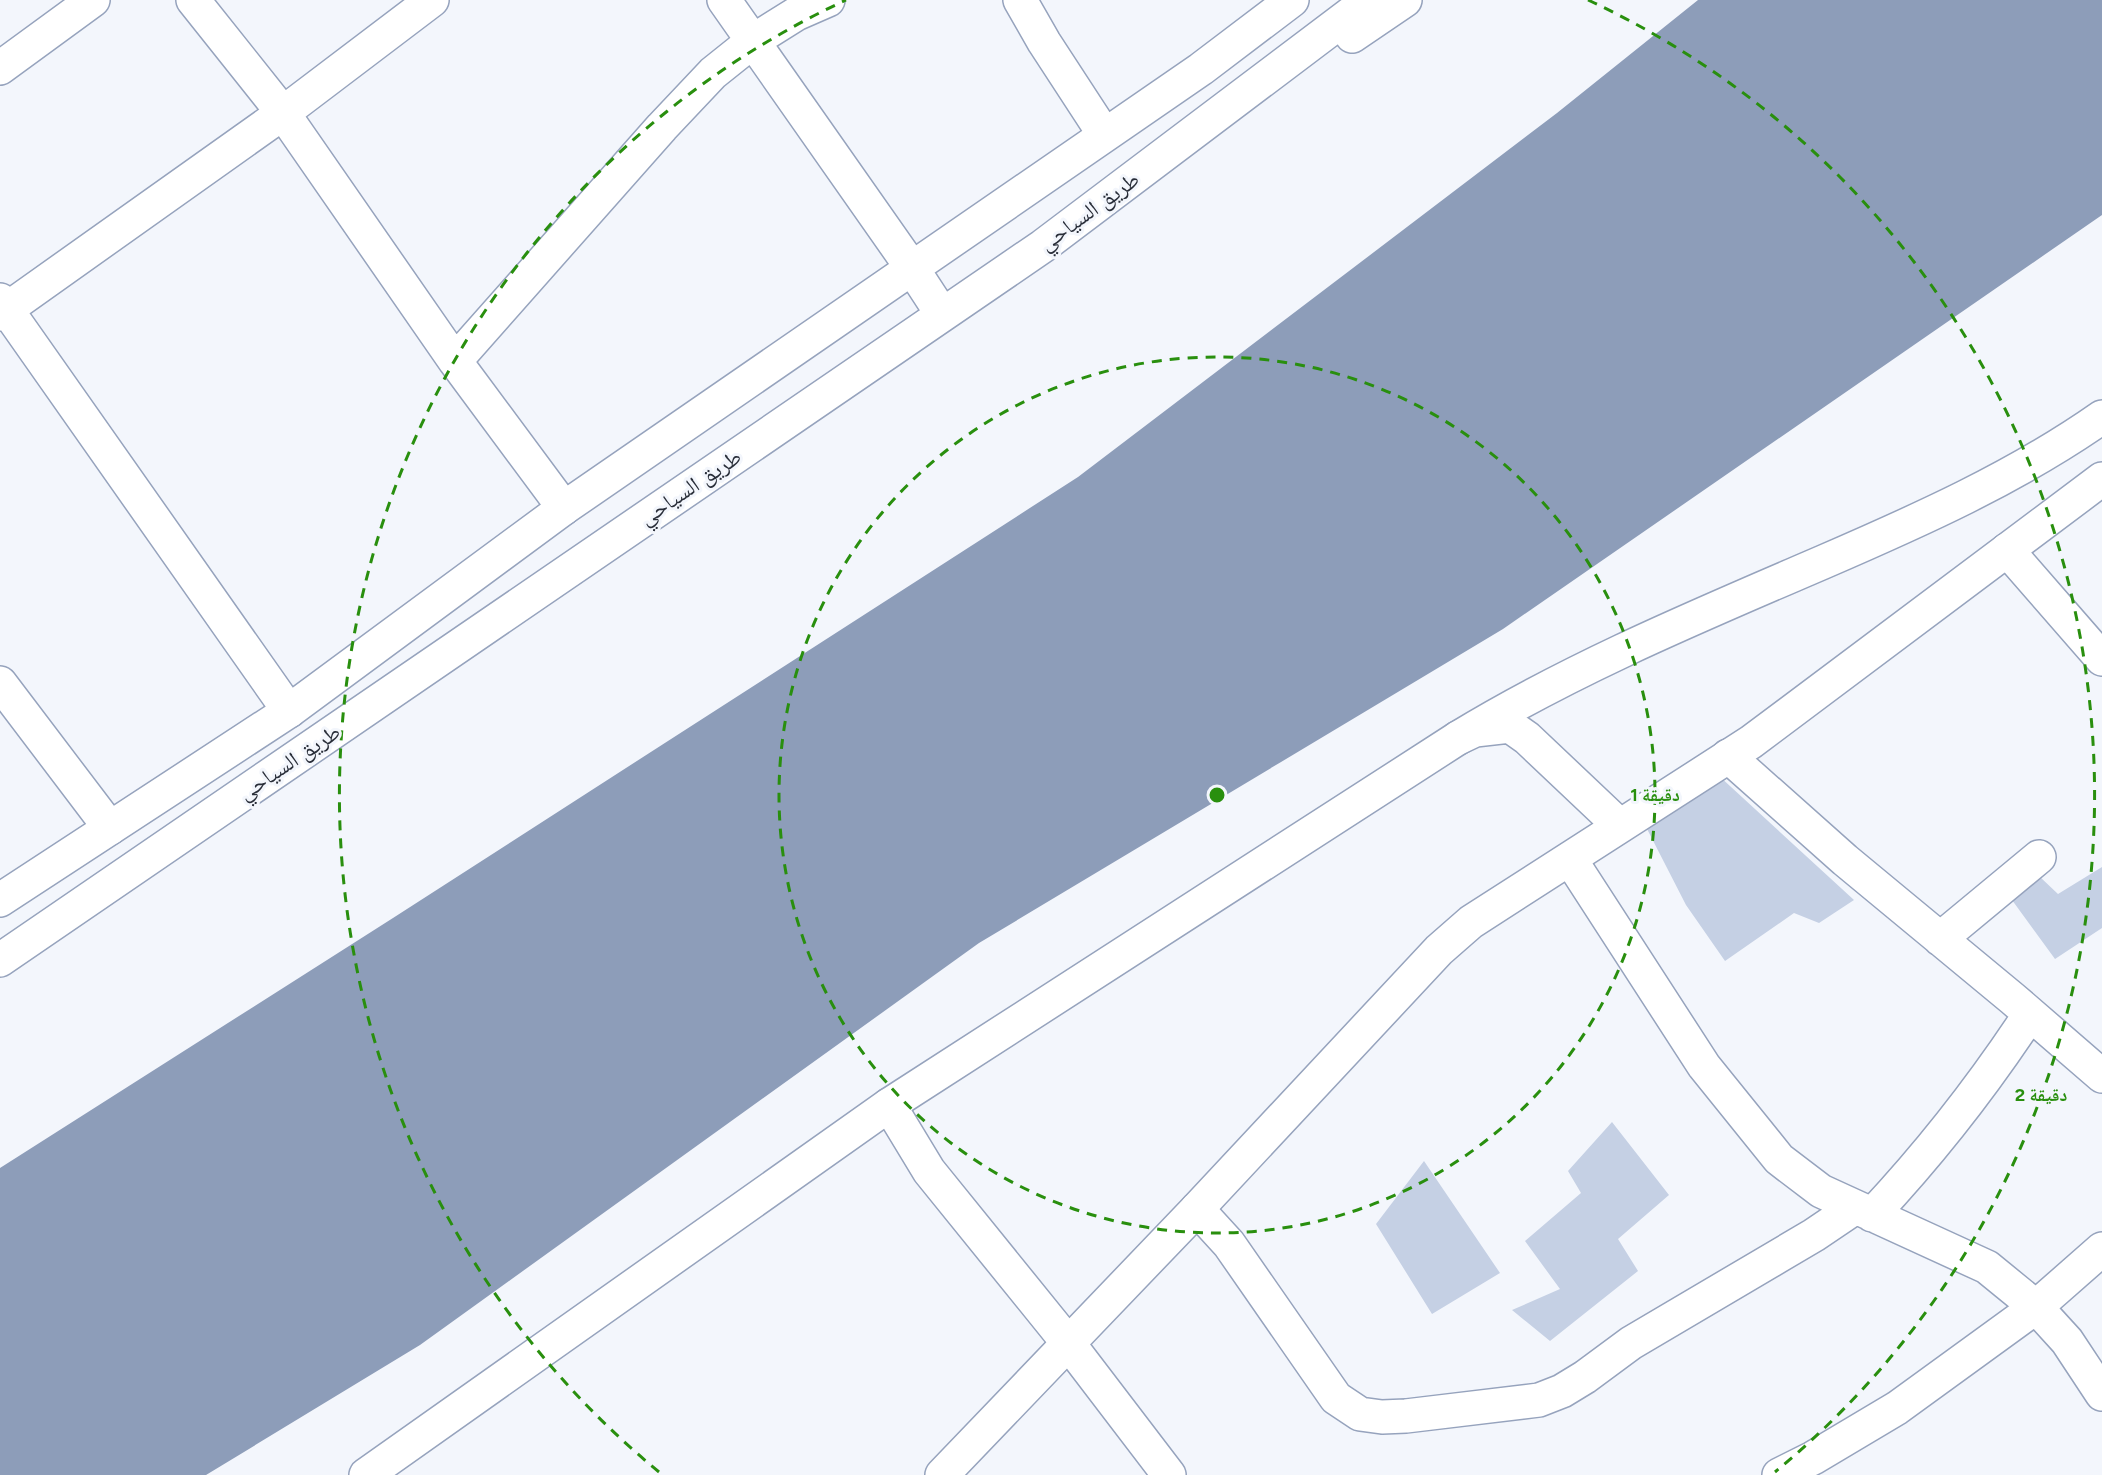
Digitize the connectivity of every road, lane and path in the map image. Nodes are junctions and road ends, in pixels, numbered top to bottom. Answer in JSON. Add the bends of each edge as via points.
{"nodes":[{"id":1,"x":93,"y":0,"type":"edge"},
{"id":2,"x":193,"y":0,"type":"edge"},
{"id":3,"x":432,"y":0,"type":"edge"},
{"id":4,"x":724,"y":0,"type":"edge"},
{"id":5,"x":828,"y":0,"type":"edge"},
{"id":6,"x":1020,"y":0,"type":"edge"},
{"id":7,"x":1292,"y":0,"type":"edge"},
{"id":8,"x":1369,"y":0,"type":"edge"},
{"id":9,"x":1405,"y":0,"type":"edge"},
{"id":10,"x":753,"y":41,"type":"junction"},
{"id":11,"x":0,"y":68,"type":"edge"},
{"id":12,"x":283,"y":113,"type":"junction"},
{"id":13,"x":1104,"y":134,"type":"junction"},
{"id":14,"x":1043,"y":246,"type":"junction"},
{"id":15,"x":912,"y":268,"type":"junction"},
{"id":16,"x":2,"y":308,"type":"edge"},
{"id":17,"x":942,"y":314,"type":"junction"},
{"id":18,"x":455,"y":361,"type":"junction"},
{"id":19,"x":2102,"y":417,"type":"edge"},
{"id":20,"x":2102,"y":479,"type":"edge"},
{"id":21,"x":564,"y":508,"type":"junction"},
{"id":22,"x":2007,"y":550,"type":"junction"},
{"id":23,"x":2102,"y":659,"type":"edge"},
{"id":24,"x":0,"y":683,"type":"edge"},
{"id":25,"x":289,"y":711,"type":"junction"},
{"id":26,"x":1458,"y":738,"type":"junction"},
{"id":27,"x":1728,"y":756,"type":"junction"},
{"id":28,"x":1620,"y":826,"type":"junction"},
{"id":29,"x":110,"y":828,"type":"junction"},
{"id":30,"x":2038,"y":857,"type":"dead end"},
{"id":31,"x":1570,"y":859,"type":"junction"},
{"id":32,"x":0,"y":900,"type":"edge"},
{"id":33,"x":1940,"y":939,"type":"junction"},
{"id":34,"x":0,"y":960,"type":"edge"},
{"id":35,"x":2030,"y":1014,"type":"junction"},
{"id":36,"x":2102,"y":1076,"type":"edge"},
{"id":37,"x":889,"y":1105,"type":"junction"},
{"id":38,"x":1197,"y":1209,"type":"junction"},
{"id":39,"x":1863,"y":1212,"type":"junction"},
{"id":40,"x":2102,"y":1249,"type":"edge"},
{"id":41,"x":2037,"y":1307,"type":"junction"},
{"id":42,"x":1068,"y":1344,"type":"junction"},
{"id":43,"x":2102,"y":1394,"type":"edge"},
{"id":44,"x":366,"y":1475,"type":"edge"},
{"id":45,"x":942,"y":1475,"type":"edge"},
{"id":46,"x":1169,"y":1475,"type":"edge"},
{"id":47,"x":1779,"y":1475,"type":"edge"}],
"edges":[{"from":1,"to":11,"type":"street"},
{"from":2,"to":12,"type":"street"},
{"from":3,"to":12,"type":"street"},
{"from":4,"to":10,"type":"street"},
{"from":5,"to":10,"type":"street","via":[[796,14]]},
{"from":6,"to":13,"type":"street"},
{"from":7,"to":13,"type":"street","name":"طريق السياحي","via":[[1201,69]]},
{"from":8,"to":14,"type":"street","name":"طريق السياحي"},
{"from":9,"to":14,"type":"street"},
{"from":10,"to":15,"type":"street"},
{"from":10,"to":18,"type":"street","via":[[713,73],[662,127]]},
{"from":12,"to":16,"type":"street"},
{"from":12,"to":18,"type":"street"},
{"from":13,"to":15,"type":"street","name":"طريق السياحي"},
{"from":14,"to":17,"type":"street","name":"طريق السياحي"},
{"from":15,"to":17,"type":"street"},
{"from":15,"to":21,"type":"street","name":"طريق السياحي"},
{"from":16,"to":25,"type":"street"},
{"from":17,"to":34,"type":"street","name":"طريق السياحي"},
{"from":18,"to":21,"type":"street"},
{"from":19,"to":26,"type":"street","via":[[2070,440],[1972,495],[1641,643],[1500,712]]},
{"from":20,"to":22,"type":"street"},
{"from":21,"to":25,"type":"street","name":"طريق السياحي"},
{"from":22,"to":23,"type":"street"},
{"from":22,"to":27,"type":"street"},
{"from":24,"to":29,"type":"street"},
{"from":25,"to":29,"type":"street","name":"طريق السياحي"},
{"from":26,"to":28,"type":"street","via":[[1475,730],[1510,726]]},
{"from":26,"to":37,"type":"street"},
{"from":27,"to":28,"type":"street"},
{"from":27,"to":33,"type":"street"},
{"from":28,"to":31,"type":"street"},
{"from":29,"to":32,"type":"street","name":"طريق السياحي"},
{"from":30,"to":33,"type":"street"},
{"from":31,"to":38,"type":"street","via":[[1471,922],[1438,950]]},
{"from":31,"to":39,"type":"street","via":[[1704,1066],[1779,1159],[1821,1191]]},
{"from":33,"to":35,"type":"street"},
{"from":35,"to":36,"type":"street"},
{"from":35,"to":39,"type":"street","via":[[1995,1067],[1916,1168]]},
{"from":37,"to":42,"type":"street","via":[[929,1172]]},
{"from":37,"to":44,"type":"street"},
{"from":38,"to":39,"type":"street","via":[[1228,1244],[1336,1398],[1360,1414],[1382,1417],[1539,1400],[1562,1391],[1640,1337],[1814,1235]]},
{"from":38,"to":42,"type":"street"},
{"from":39,"to":41,"type":"street","via":[[1987,1267]]},
{"from":40,"to":41,"type":"street"},
{"from":41,"to":43,"type":"street","via":[[2067,1341]]},
{"from":41,"to":47,"type":"street","via":[[1898,1408]]},
{"from":42,"to":45,"type":"street"},
{"from":42,"to":46,"type":"street"}]}
